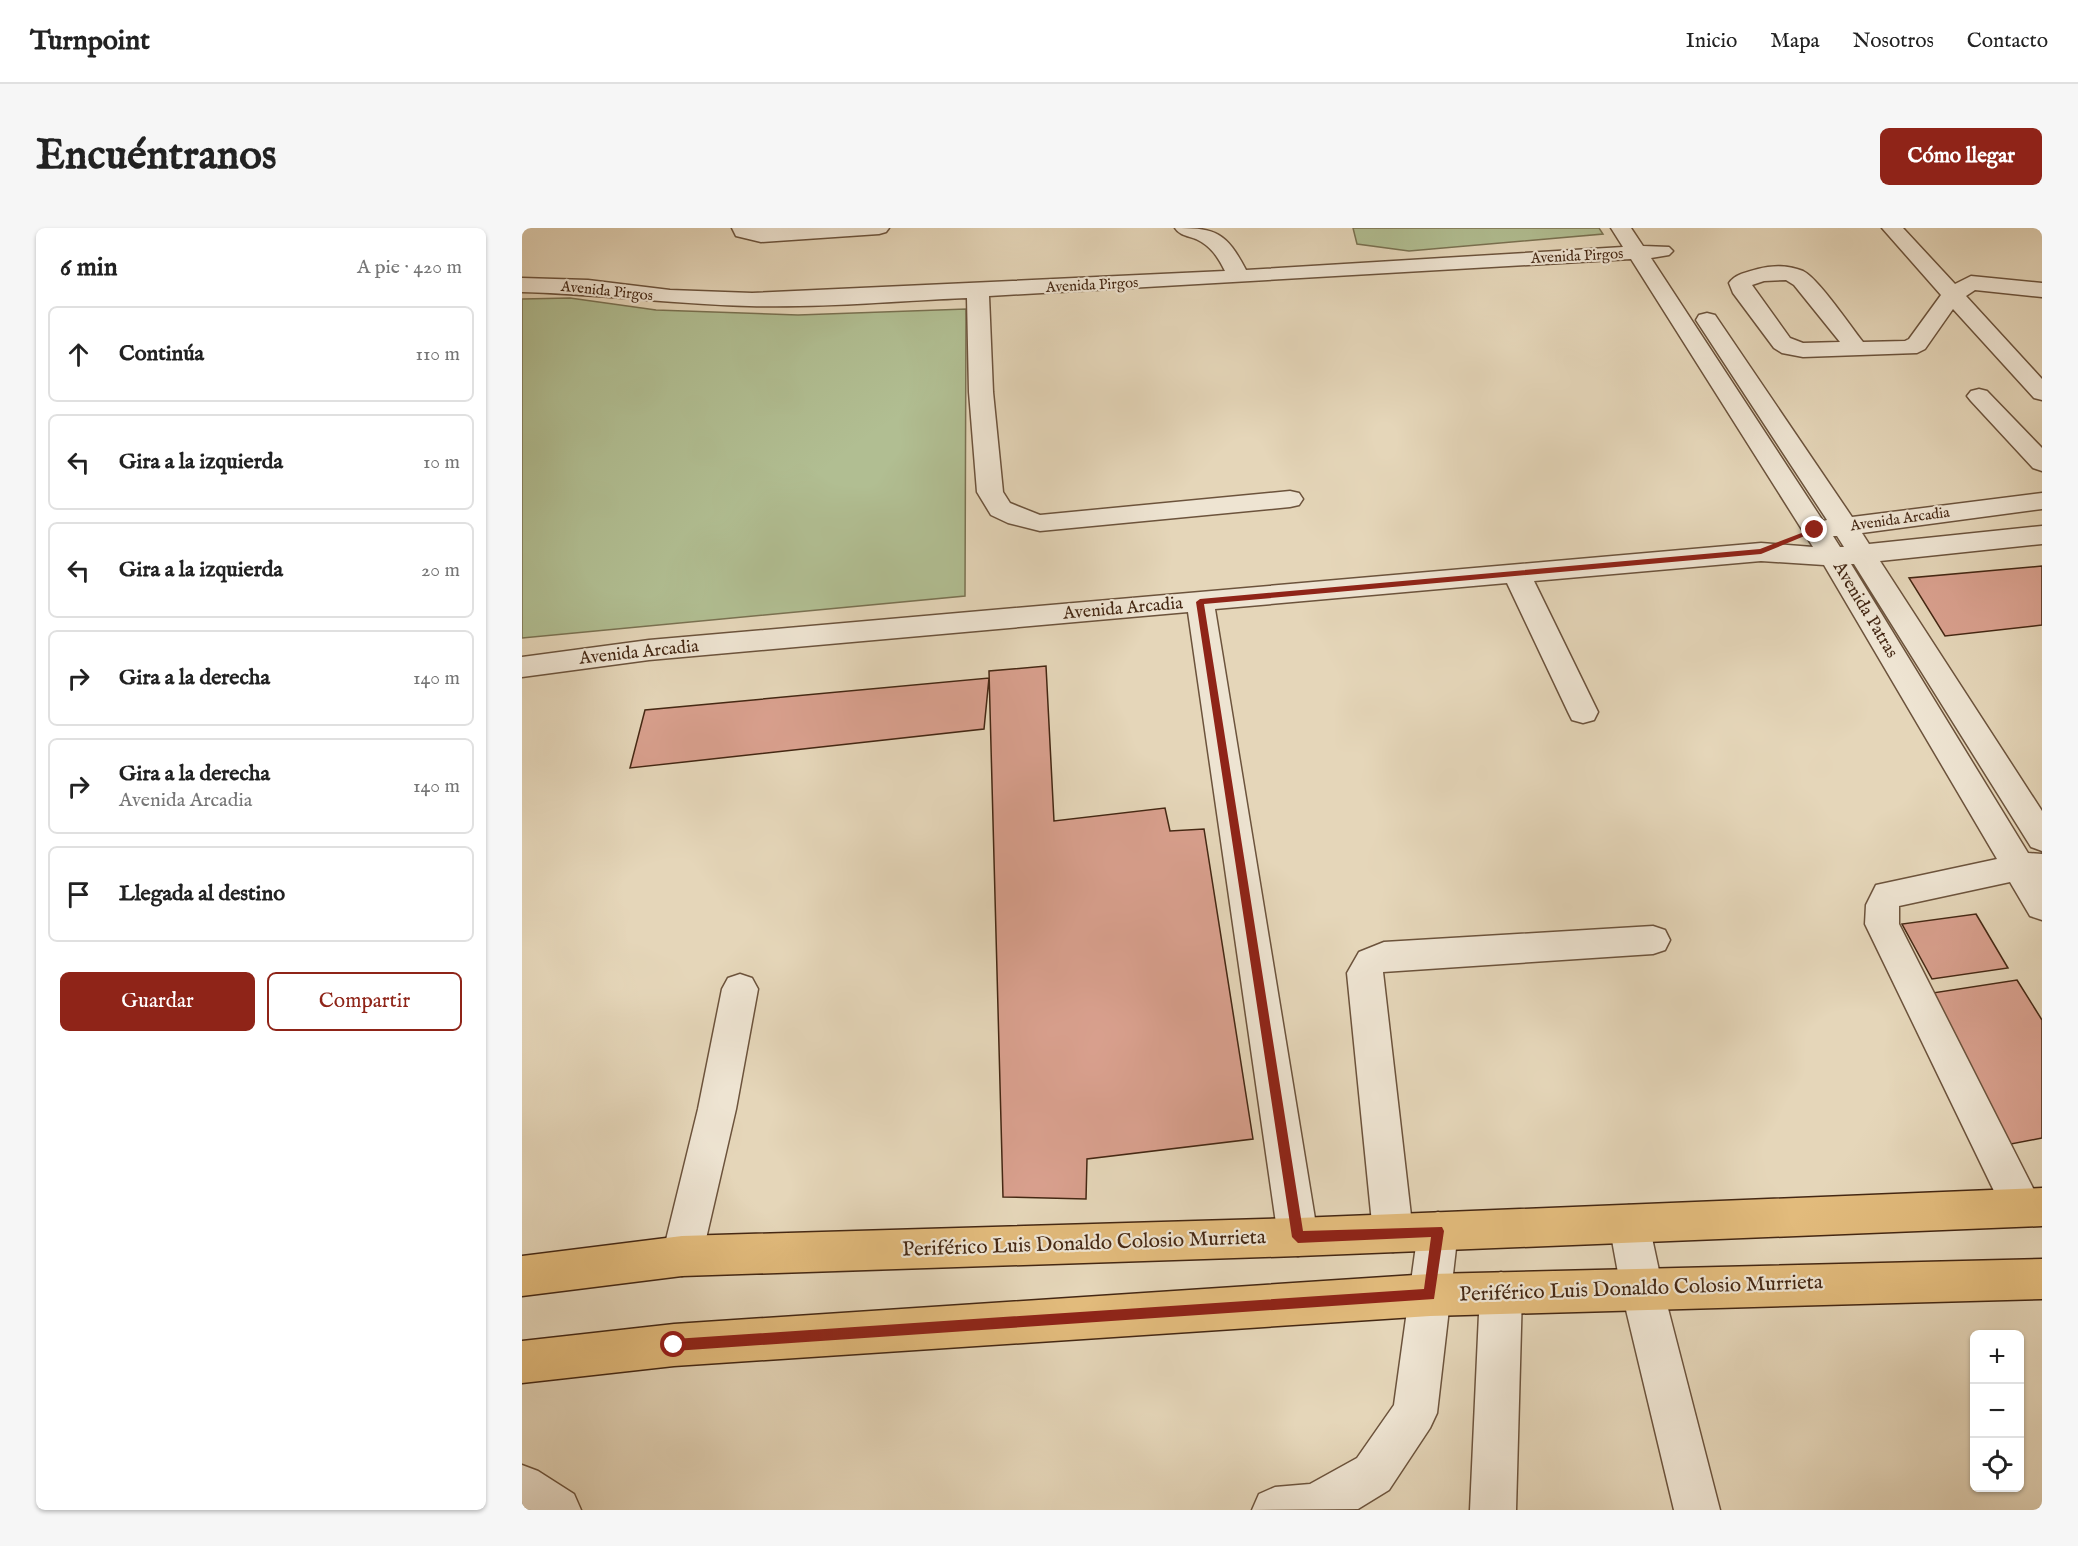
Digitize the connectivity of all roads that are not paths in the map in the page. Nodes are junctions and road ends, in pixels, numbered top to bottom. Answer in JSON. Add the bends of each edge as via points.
{"nodes":[{"id":1,"x":742,"y":228,"type":"edge"},
{"id":2,"x":879,"y":228,"type":"edge"},
{"id":3,"x":1185,"y":228,"type":"edge"},
{"id":4,"x":1621,"y":228,"type":"edge"},
{"id":5,"x":1892,"y":228,"type":"edge"},
{"id":6,"x":1648,"y":244,"type":"edge"},
{"id":7,"x":1239,"y":277,"type":"junction"},
{"id":8,"x":1960,"y":282,"type":"junction"},
{"id":9,"x":522,"y":285,"type":"edge"},
{"id":10,"x":2042,"y":290,"type":"edge"},
{"id":11,"x":978,"y":291,"type":"junction"},
{"id":12,"x":1995,"y":309,"type":"dead end"},
{"id":13,"x":1857,"y":349,"type":"junction"},
{"id":14,"x":2042,"y":393,"type":"edge"},
{"id":15,"x":1979,"y":396,"type":"dead end"},
{"id":16,"x":2042,"y":463,"type":"edge"},
{"id":17,"x":1290,"y":499,"type":"dead end"},
{"id":18,"x":2042,"y":501,"type":"edge"},
{"id":19,"x":1845,"y":527,"type":"junction"},
{"id":20,"x":1815,"y":530,"type":"junction"},
{"id":21,"x":2042,"y":535,"type":"edge"},
{"id":22,"x":1761,"y":552,"type":"junction"},
{"id":23,"x":1862,"y":554,"type":"junction"},
{"id":24,"x":1833,"y":557,"type":"junction"},
{"id":25,"x":1516,"y":573,"type":"junction"},
{"id":26,"x":1200,"y":602,"type":"junction"},
{"id":27,"x":522,"y":667,"type":"edge"},
{"id":28,"x":1583,"y":712,"type":"dead end"},
{"id":29,"x":1992,"y":821,"type":"junction"},
{"id":30,"x":2037,"y":822,"type":"edge"},
{"id":31,"x":2031,"y":867,"type":"edge"},
{"id":32,"x":2042,"y":906,"type":"edge"},
{"id":33,"x":1653,"y":940,"type":"dead end"},
{"id":34,"x":741,"y":989,"type":"dead end"},
{"id":35,"x":2032,"y":1207,"type":"edge"},
{"id":36,"x":1629,"y":1224,"type":"junction"},
{"id":37,"x":1438,"y":1231,"type":"junction"},
{"id":38,"x":1393,"y":1233,"type":"junction"},
{"id":39,"x":1298,"y":1237,"type":"junction"},
{"id":40,"x":682,"y":1256,"type":"junction"},
{"id":41,"x":522,"y":1276,"type":"edge"},
{"id":42,"x":2042,"y":1279,"type":"edge"},
{"id":43,"x":1642,"y":1288,"type":"junction"},
{"id":44,"x":1501,"y":1292,"type":"junction"},
{"id":45,"x":1430,"y":1295,"type":"junction"},
{"id":46,"x":522,"y":1362,"type":"edge"},
{"id":47,"x":522,"y":1486,"type":"edge"},
{"id":48,"x":558,"y":1510,"type":"edge"},
{"id":49,"x":1275,"y":1510,"type":"edge"},
{"id":50,"x":1493,"y":1510,"type":"edge"},
{"id":51,"x":1697,"y":1510,"type":"edge"}],
"edges":[{"from":1,"to":2,"type":"street","via":[[749,235],[761,236]]},
{"from":3,"to":7,"type":"street","via":[[1225,249]]},
{"from":4,"to":6,"type":"street","name":"Avenida Patras"},
{"from":5,"to":8,"type":"street"},
{"from":6,"to":7,"type":"street","name":"Avenida Pirgos"},
{"from":6,"to":19,"type":"street","name":"Avenida Patras"},
{"from":6,"to":20,"type":"street","name":"Avenida Patras"},
{"from":7,"to":11,"type":"street","name":"Avenida Pirgos"},
{"from":8,"to":10,"type":"street"},
{"from":8,"to":12,"type":"street"},
{"from":8,"to":13,"type":"street","via":[[1917,344],[1897,350]]},
{"from":8,"to":14,"type":"street"},
{"from":9,"to":11,"type":"street","name":"Avenida Pirgos","via":[[752,300]]},
{"from":11,"to":17,"type":"street","via":[[981,392],[990,492],[1000,509],[1040,523]]},
{"from":13,"to":13,"type":"street","via":[[1794,274],[1760,276],[1740,283],[1743,293],[1790,348]]},
{"from":15,"to":16,"type":"street"},
{"from":18,"to":19,"type":"street","name":"Avenida Arcadia"},
{"from":19,"to":20,"type":"street","name":"Avenida Arcadia"},
{"from":19,"to":23,"type":"street","name":"Avenida Patras"},
{"from":20,"to":22,"type":"street","name":"Avenida Arcadia"},
{"from":20,"to":24,"type":"street","name":"Avenida Patras"},
{"from":21,"to":23,"type":"street","name":"Avenida Arcadia"},
{"from":22,"to":24,"type":"street","name":"Avenida Arcadia"},
{"from":22,"to":25,"type":"street","name":"Avenida Arcadia"},
{"from":23,"to":24,"type":"street","name":"Avenida Arcadia"},
{"from":23,"to":30,"type":"street","name":"Avenida Patras"},
{"from":24,"to":29,"type":"street","name":"Avenida Patras"},
{"from":25,"to":26,"type":"street","name":"Avenida Arcadia"},
{"from":25,"to":28,"type":"street"},
{"from":26,"to":27,"type":"street","name":"Avenida Arcadia","via":[[649,650]]},
{"from":26,"to":39,"type":"street"},
{"from":29,"to":30,"type":"street"},
{"from":29,"to":31,"type":"street","name":"Avenida Patras"},
{"from":31,"to":32,"type":"street","name":"Avenida Patras"},
{"from":31,"to":35,"type":"street","via":[[1888,895],[1881,914],[1882,924]]},
{"from":33,"to":38,"type":"street","via":[[1384,957],[1371,962],[1365,973]]},
{"from":34,"to":40,"type":"street"},
{"from":35,"to":36,"type":"main road","name":"Periférico Luis Donaldo Colosio Murrieta"},
{"from":36,"to":37,"type":"main road","name":"Periférico Luis Donaldo Colosio Murrieta"},
{"from":36,"to":43,"type":"street"},
{"from":37,"to":38,"type":"main road","name":"Periférico Luis Donaldo Colosio Murrieta"},
{"from":37,"to":45,"type":"street"},
{"from":38,"to":39,"type":"main road","name":"Periférico Luis Donaldo Colosio Murrieta"},
{"from":39,"to":40,"type":"main road","name":"Periférico Luis Donaldo Colosio Murrieta"},
{"from":40,"to":41,"type":"main road","name":"Periférico Luis Donaldo Colosio Murrieta"},
{"from":42,"to":43,"type":"main road","name":"Periférico Luis Donaldo Colosio Murrieta"},
{"from":43,"to":44,"type":"main road","name":"Periférico Luis Donaldo Colosio Murrieta"},
{"from":43,"to":51,"type":"street"},
{"from":44,"to":45,"type":"main road","name":"Periférico Luis Donaldo Colosio Murrieta"},
{"from":44,"to":50,"type":"street"},
{"from":45,"to":46,"type":"main road","name":"Periférico Luis Donaldo Colosio Murrieta","via":[[674,1345]]},
{"from":45,"to":49,"type":"street","via":[[1415,1413],[1373,1474],[1311,1507]]},
{"from":47,"to":48,"type":"street"}]}
